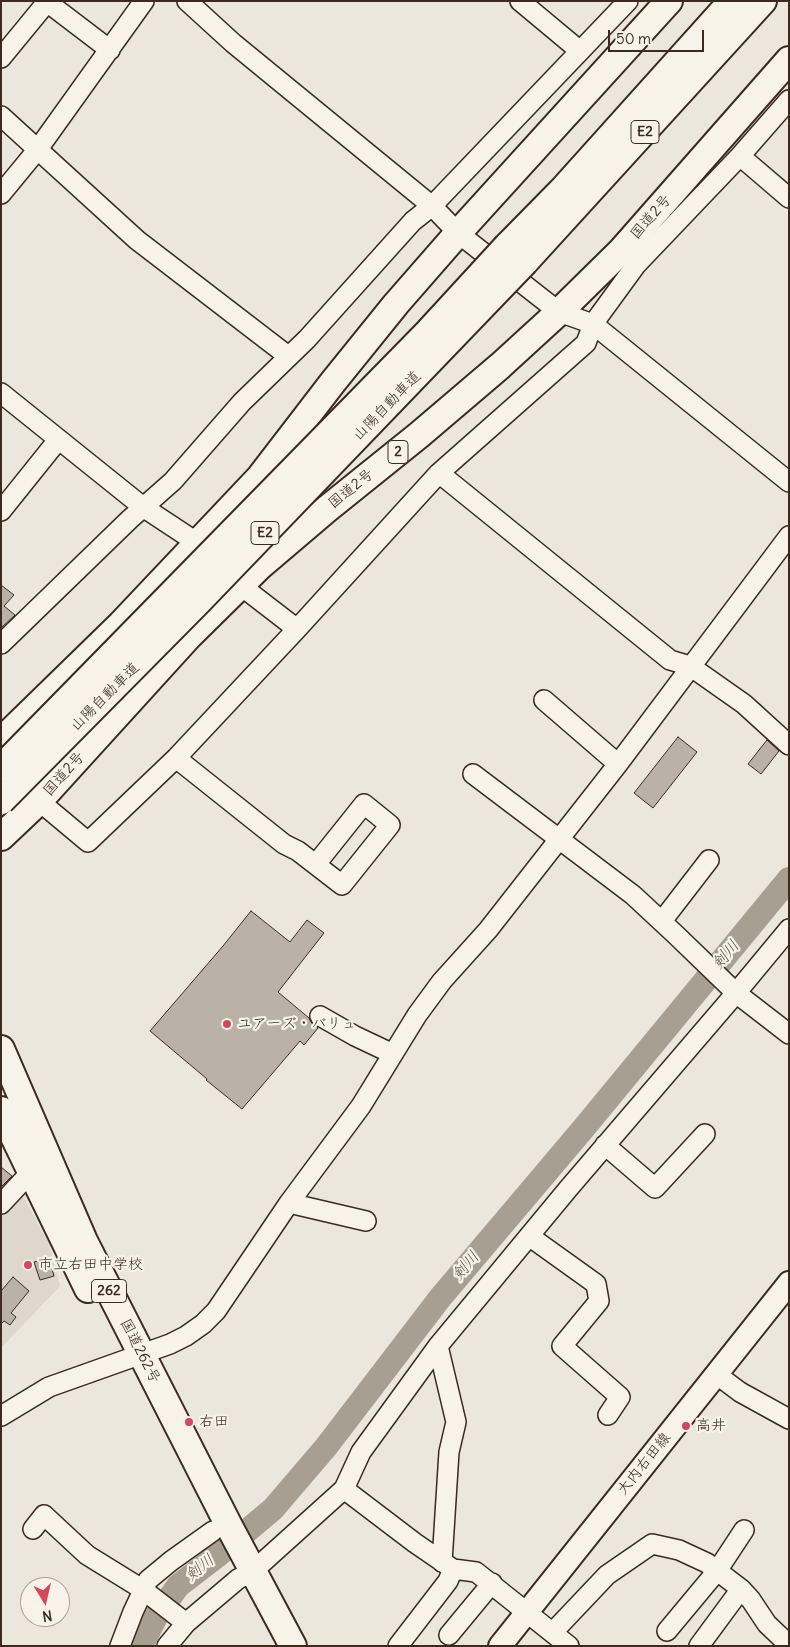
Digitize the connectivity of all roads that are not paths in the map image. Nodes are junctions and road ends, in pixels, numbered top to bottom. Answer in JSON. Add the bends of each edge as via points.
{"nodes":[{"id":1,"x":144,"y":1,"type":"edge"},
{"id":2,"x":186,"y":1,"type":"edge"},
{"id":3,"x":520,"y":1,"type":"edge"},
{"id":4,"x":628,"y":1,"type":"edge"},
{"id":5,"x":669,"y":1,"type":"edge"},
{"id":6,"x":732,"y":1,"type":"edge"},
{"id":7,"x":762,"y":1,"type":"edge"},
{"id":8,"x":110,"y":50,"type":"junction"},
{"id":9,"x":580,"y":51,"type":"junction"},
{"id":10,"x":1,"y":58,"type":"edge"},
{"id":11,"x":789,"y":60,"type":"edge"},
{"id":12,"x":789,"y":100,"type":"edge"},
{"id":13,"x":1,"y":116,"type":"edge"},
{"id":14,"x":38,"y":149,"type":"junction"},
{"id":15,"x":740,"y":156,"type":"junction"},
{"id":16,"x":1,"y":194,"type":"edge"},
{"id":17,"x":789,"y":198,"type":"edge"},
{"id":18,"x":432,"y":206,"type":"junction"},
{"id":19,"x":458,"y":233,"type":"junction"},
{"id":20,"x":516,"y":254,"type":"junction"},
{"id":21,"x":559,"y":312,"type":"junction"},
{"id":22,"x":593,"y":324,"type":"junction"},
{"id":23,"x":288,"y":356,"type":"junction"},
{"id":24,"x":1,"y":393,"type":"edge"},
{"id":25,"x":58,"y":440,"type":"junction"},
{"id":26,"x":439,"y":473,"type":"junction"},
{"id":27,"x":789,"y":482,"type":"edge"},
{"id":28,"x":143,"y":507,"type":"junction"},
{"id":29,"x":1,"y":511,"type":"edge"},
{"id":30,"x":789,"y":536,"type":"edge"},
{"id":31,"x":190,"y":538,"type":"dead end"},
{"id":32,"x":249,"y":592,"type":"dead end"},
{"id":33,"x":297,"y":629,"type":"junction"},
{"id":34,"x":1,"y":644,"type":"edge"},
{"id":35,"x":690,"y":666,"type":"junction"},
{"id":36,"x":544,"y":700,"type":"dead end"},
{"id":37,"x":1,"y":741,"type":"edge"},
{"id":38,"x":789,"y":745,"type":"edge"},
{"id":39,"x":176,"y":758,"type":"junction"},
{"id":40,"x":618,"y":764,"type":"junction"},
{"id":41,"x":1,"y":768,"type":"edge"},
{"id":42,"x":473,"y":774,"type":"dead end"},
{"id":43,"x":1,"y":801,"type":"edge"},
{"id":44,"x":39,"y":801,"type":"junction"},
{"id":45,"x":1,"y":837,"type":"edge"},
{"id":46,"x":559,"y":840,"type":"junction"},
{"id":47,"x":710,"y":860,"type":"dead end"},
{"id":48,"x":316,"y":864,"type":"dead end"},
{"id":49,"x":662,"y":922,"type":"junction"},
{"id":50,"x":789,"y":928,"type":"edge"},
{"id":51,"x":736,"y":993,"type":"junction"},
{"id":52,"x":320,"y":1016,"type":"dead end"},
{"id":53,"x":789,"y":1034,"type":"edge"},
{"id":54,"x":1,"y":1049,"type":"edge"},
{"id":55,"x":393,"y":1054,"type":"junction"},
{"id":56,"x":1,"y":1110,"type":"edge"},
{"id":57,"x":705,"y":1134,"type":"dead end"},
{"id":58,"x":605,"y":1145,"type":"junction"},
{"id":59,"x":31,"y":1172,"type":"junction"},
{"id":60,"x":289,"y":1203,"type":"junction"},
{"id":61,"x":1,"y":1204,"type":"edge"},
{"id":62,"x":366,"y":1221,"type":"dead end"},
{"id":63,"x":529,"y":1236,"type":"junction"},
{"id":64,"x":789,"y":1283,"type":"edge"},
{"id":65,"x":438,"y":1346,"type":"junction"},
{"id":66,"x":133,"y":1357,"type":"junction"},
{"id":67,"x":716,"y":1374,"type":"junction"},
{"id":68,"x":608,"y":1415,"type":"dead end"},
{"id":69,"x":1,"y":1416,"type":"edge"},
{"id":70,"x":789,"y":1419,"type":"edge"},
{"id":71,"x":344,"y":1489,"type":"junction"},
{"id":72,"x":33,"y":1529,"type":"dead end"},
{"id":73,"x":744,"y":1530,"type":"dead end"},
{"id":74,"x":219,"y":1531,"type":"junction"},
{"id":75,"x":447,"y":1566,"type":"junction"},
{"id":76,"x":244,"y":1571,"type":"junction"},
{"id":77,"x":717,"y":1572,"type":"junction"},
{"id":78,"x":492,"y":1583,"type":"junction"},
{"id":79,"x":142,"y":1589,"type":"junction"},
{"id":80,"x":741,"y":1589,"type":"junction"},
{"id":81,"x":527,"y":1611,"type":"junction"},
{"id":82,"x":186,"y":1623,"type":"junction"},
{"id":83,"x":667,"y":1631,"type":"dead end"},
{"id":84,"x":553,"y":1632,"type":"junction"},
{"id":85,"x":449,"y":1635,"type":"dead end"},
{"id":86,"x":789,"y":1644,"type":"edge"},
{"id":87,"x":120,"y":1646,"type":"edge"},
{"id":88,"x":167,"y":1646,"type":"edge"},
{"id":89,"x":272,"y":1646,"type":"edge"},
{"id":90,"x":293,"y":1646,"type":"edge"},
{"id":91,"x":398,"y":1646,"type":"edge"},
{"id":92,"x":500,"y":1646,"type":"edge"},
{"id":93,"x":569,"y":1646,"type":"edge"},
{"id":94,"x":699,"y":1646,"type":"edge"}],
"edges":[{"from":1,"to":8,"type":"street"},
{"from":2,"to":18,"type":"street"},
{"from":3,"to":9,"type":"street"},
{"from":4,"to":9,"type":"street"},
{"from":5,"to":19,"type":"highway"},
{"from":6,"to":20,"type":"highway","name":"山陽自動車道","number":"E2","via":[[564,188]]},
{"from":7,"to":20,"type":"highway","name":"山陽自動車道","number":"E2"},
{"from":8,"to":10,"type":"street","via":[[46,2]]},
{"from":8,"to":14,"type":"street"},
{"from":9,"to":18,"type":"street"},
{"from":11,"to":21,"type":"highway","name":"国道2号","number":"2","via":[[621,251]]},
{"from":12,"to":15,"type":"street"},
{"from":13,"to":14,"type":"street"},
{"from":14,"to":16,"type":"street"},
{"from":14,"to":23,"type":"street","via":[[137,240]]},
{"from":15,"to":17,"type":"street"},
{"from":15,"to":22,"type":"street","via":[[636,265]]},
{"from":18,"to":19,"type":"street"},
{"from":18,"to":23,"type":"street","via":[[413,221]]},
{"from":19,"to":21,"type":"street"},
{"from":19,"to":37,"type":"highway","via":[[333,382],[260,477],[121,624]]},
{"from":20,"to":41,"type":"highway","name":"山陽自動車道","number":"E2","bridge":true,"via":[[421,339]]},
{"from":20,"to":43,"type":"highway","name":"山陽自動車道","number":"E2","bridge":true,"via":[[199,601]]},
{"from":21,"to":22,"type":"street"},
{"from":21,"to":44,"type":"highway","name":"国道2号","number":"2","via":[[419,436],[260,566],[189,636]]},
{"from":22,"to":26,"type":"street","via":[[586,343]]},
{"from":22,"to":27,"type":"street"},
{"from":23,"to":28,"type":"street","via":[[242,402],[173,481]]},
{"from":24,"to":25,"type":"street"},
{"from":25,"to":28,"type":"street"},
{"from":25,"to":29,"type":"street"},
{"from":26,"to":33,"type":"street"},
{"from":26,"to":35,"type":"street","via":[[670,660]]},
{"from":28,"to":31,"type":"street"},
{"from":28,"to":34,"type":"street"},
{"from":30,"to":35,"type":"street"},
{"from":32,"to":33,"type":"street"},
{"from":33,"to":39,"type":"street"},
{"from":35,"to":38,"type":"street","via":[[744,704]]},
{"from":35,"to":40,"type":"street"},
{"from":36,"to":40,"type":"street"},
{"from":39,"to":44,"type":"street","via":[[88,842]]},
{"from":39,"to":48,"type":"street","via":[[284,844]]},
{"from":40,"to":46,"type":"street"},
{"from":42,"to":46,"type":"street"},
{"from":44,"to":45,"type":"highway","name":"国道2号","number":"2"},
{"from":46,"to":49,"type":"street","via":[[633,895]]},
{"from":46,"to":55,"type":"street","via":[[488,930],[442,981],[416,1015]]},
{"from":47,"to":49,"type":"street"},
{"from":49,"to":51,"type":"street"},
{"from":50,"to":51,"type":"street"},
{"from":51,"to":53,"type":"street"},
{"from":51,"to":58,"type":"street"},
{"from":52,"to":55,"type":"street"},
{"from":54,"to":66,"type":"highway","name":"国道262号","number":"262"},
{"from":55,"to":60,"type":"street","via":[[361,1106]]},
{"from":56,"to":59,"type":"highway","name":"国道262号","number":"262"},
{"from":57,"to":58,"type":"street","via":[[655,1188]]},
{"from":58,"to":63,"type":"street"},
{"from":59,"to":61,"type":"street"},
{"from":59,"to":66,"type":"highway","name":"国道262号","number":"262","via":[[71,1256]]},
{"from":60,"to":62,"type":"street"},
{"from":60,"to":66,"type":"street","via":[[216,1311],[203,1324],[186,1336]]},
{"from":63,"to":65,"type":"street"},
{"from":63,"to":68,"type":"street","via":[[596,1284],[599,1301],[562,1346],[620,1397]]},
{"from":64,"to":67,"type":"main road","name":"大内右田線"},
{"from":65,"to":71,"type":"street","via":[[361,1452]]},
{"from":65,"to":75,"type":"street","via":[[456,1422],[449,1452]]},
{"from":66,"to":69,"type":"street","via":[[49,1387]]},
{"from":66,"to":74,"type":"highway","name":"国道262号","number":"262"},
{"from":67,"to":70,"type":"street","via":[[740,1392]]},
{"from":67,"to":81,"type":"main road","name":"大内右田線"},
{"from":71,"to":75,"type":"street"},
{"from":71,"to":76,"type":"street"},
{"from":72,"to":79,"type":"street","via":[[44,1515],[87,1555]]},
{"from":73,"to":77,"type":"street"},
{"from":74,"to":76,"type":"highway","name":"国道262号","number":"262"},
{"from":74,"to":79,"type":"street","via":[[171,1560]]},
{"from":75,"to":78,"type":"street","via":[[476,1572]]},
{"from":75,"to":91,"type":"street","via":[[448,1580]]},
{"from":76,"to":82,"type":"street"},
{"from":76,"to":89,"type":"highway","name":"国道262号","number":"262"},
{"from":76,"to":90,"type":"highway","name":"国道262号","number":"262"},
{"from":77,"to":80,"type":"street"},
{"from":77,"to":83,"type":"street"},
{"from":77,"to":84,"type":"street","via":[[707,1563],[679,1550],[652,1544],[607,1575]]},
{"from":78,"to":81,"type":"street"},
{"from":78,"to":85,"type":"street"},
{"from":79,"to":82,"type":"street"},
{"from":79,"to":87,"type":"street"},
{"from":80,"to":86,"type":"street","via":[[767,1624]]},
{"from":80,"to":94,"type":"street"},
{"from":81,"to":84,"type":"street"},
{"from":81,"to":92,"type":"main road","name":"大内右田線"},
{"from":82,"to":88,"type":"street"},
{"from":84,"to":93,"type":"street"}]}
